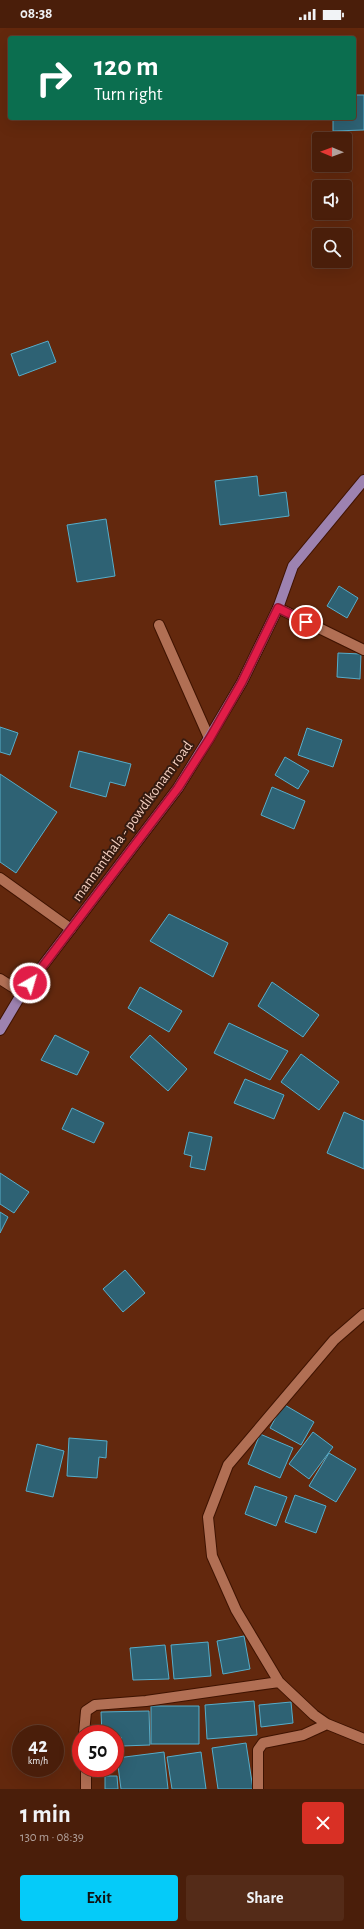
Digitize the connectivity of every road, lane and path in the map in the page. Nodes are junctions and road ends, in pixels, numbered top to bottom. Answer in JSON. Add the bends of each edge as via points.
{"nodes":[{"id":1,"x":364,"y":480,"type":"edge"},
{"id":2,"x":278,"y":608,"type":"junction"},
{"id":3,"x":159,"y":625,"type":"dead end"},
{"id":4,"x":364,"y":650,"type":"edge"},
{"id":5,"x":210,"y":738,"type":"junction"},
{"id":6,"x":0,"y":878,"type":"edge"},
{"id":7,"x":71,"y":929,"type":"junction"},
{"id":8,"x":0,"y":979,"type":"edge"},
{"id":9,"x":22,"y":994,"type":"junction"},
{"id":10,"x":0,"y":1030,"type":"edge"},
{"id":11,"x":364,"y":1314,"type":"edge"},
{"id":12,"x":279,"y":1682,"type":"junction"},
{"id":13,"x":327,"y":1724,"type":"junction"},
{"id":14,"x":85,"y":1725,"type":"edge"},
{"id":15,"x":364,"y":1740,"type":"edge"},
{"id":16,"x":86,"y":1777,"type":"edge"},
{"id":17,"x":86,"y":1789,"type":"edge"},
{"id":18,"x":258,"y":1789,"type":"edge"}],
"edges":[{"from":1,"to":2,"type":"main road","name":"mannanthala - powdikonam road","via":[[293,566]]},
{"from":2,"to":4,"type":"street"},
{"from":2,"to":5,"type":"main road","name":"mannanthala - powdikonam road","via":[[242,682]]},
{"from":3,"to":5,"type":"street"},
{"from":5,"to":7,"type":"main road","name":"mannanthala - powdikonam road","via":[[178,788]]},
{"from":6,"to":7,"type":"street"},
{"from":7,"to":9,"type":"main road","name":"mannanthala - powdikonam road"},
{"from":8,"to":9,"type":"street"},
{"from":9,"to":10,"type":"main road","name":"mannanthala - powdikonam road"},
{"from":11,"to":12,"type":"street","via":[[334,1340],[228,1465],[208,1517],[212,1556],[236,1610]]},
{"from":12,"to":13,"type":"street"},
{"from":12,"to":14,"type":"street","via":[[95,1706],[86,1711]]},
{"from":13,"to":15,"type":"street"},
{"from":13,"to":18,"type":"street","via":[[302,1735],[263,1743],[258,1750]]},
{"from":16,"to":17,"type":"street"}]}
